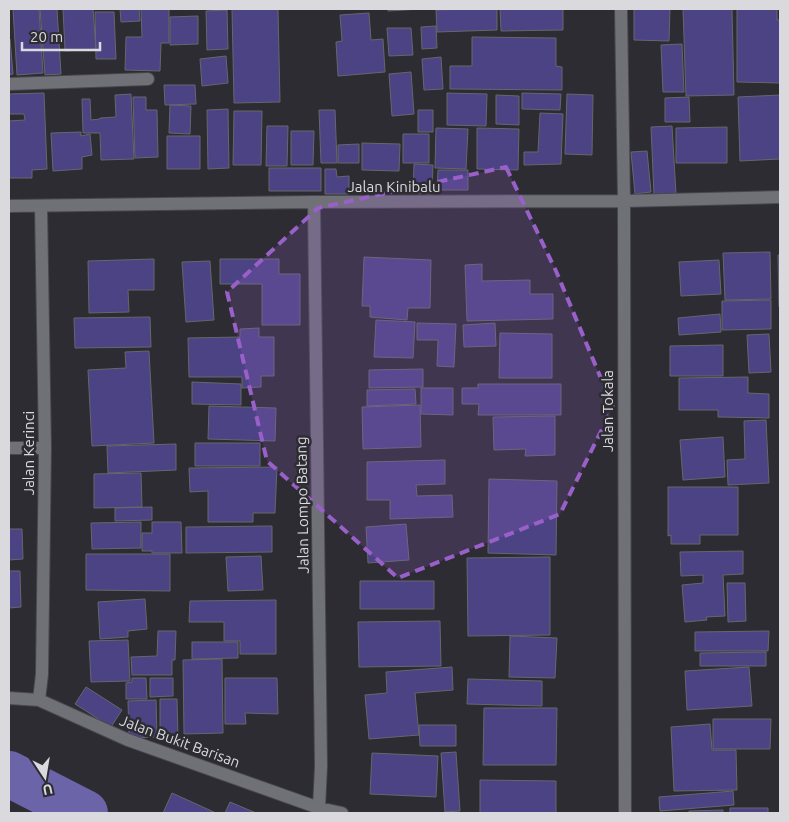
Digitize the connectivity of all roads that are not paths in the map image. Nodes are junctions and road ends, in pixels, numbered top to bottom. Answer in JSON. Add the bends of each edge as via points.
{"nodes":[{"id":1,"x":622,"y":9,"type":"edge"},
{"id":2,"x":148,"y":79,"type":"dead end"},
{"id":3,"x":9,"y":84,"type":"edge"},
{"id":4,"x":780,"y":197,"type":"edge"},
{"id":5,"x":624,"y":201,"type":"junction"},
{"id":6,"x":314,"y":202,"type":"junction"},
{"id":7,"x":9,"y":206,"type":"edge"},
{"id":8,"x":41,"y":206,"type":"junction"},
{"id":9,"x":9,"y":448,"type":"edge"},
{"id":10,"x":45,"y":448,"type":"junction"},
{"id":11,"x":9,"y":698,"type":"edge"},
{"id":12,"x":39,"y":700,"type":"junction"},
{"id":13,"x":318,"y":808,"type":"junction"},
{"id":14,"x":342,"y":813,"type":"edge"},
{"id":15,"x":625,"y":813,"type":"edge"}],
"edges":[{"from":1,"to":5,"type":"street","name":"Jalan Tokala"},
{"from":2,"to":3,"type":"street"},
{"from":4,"to":5,"type":"street","name":"Jalan Kinibalu"},
{"from":5,"to":6,"type":"street","name":"Jalan Kinibalu"},
{"from":5,"to":15,"type":"street","name":"Jalan Tokala"},
{"from":6,"to":8,"type":"street","name":"Jalan Kinibalu"},
{"from":6,"to":13,"type":"street","name":"Jalan Lompo Batang","via":[[321,766]]},
{"from":7,"to":8,"type":"street","name":"Jalan Kinibalu"},
{"from":8,"to":10,"type":"street","name":"Jalan Kerinci"},
{"from":9,"to":10,"type":"street"},
{"from":10,"to":12,"type":"street","name":"Jalan Kerinci"},
{"from":11,"to":12,"type":"street","name":"Jalan Bukit Barisan"},
{"from":12,"to":13,"type":"street","name":"Jalan Bukit Barisan","via":[[128,740]]},
{"from":13,"to":14,"type":"street","name":"Jalan Bukit Barisan"}]}
